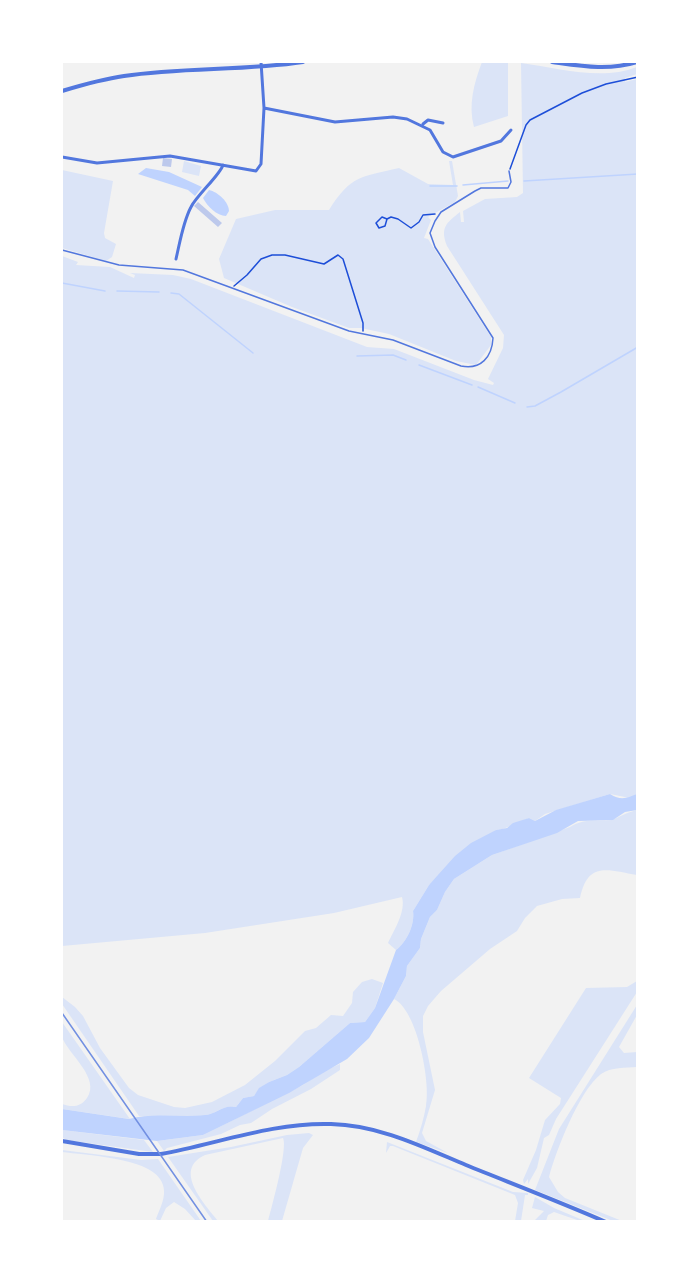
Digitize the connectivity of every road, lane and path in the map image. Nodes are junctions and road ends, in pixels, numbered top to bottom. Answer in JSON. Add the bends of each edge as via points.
{"nodes":[{"id":1,"x":261,"y":62,"type":"edge"},
{"id":2,"x":303,"y":62,"type":"edge"},
{"id":3,"x":552,"y":62,"type":"edge"},
{"id":4,"x":636,"y":62,"type":"edge"},
{"id":5,"x":289,"y":63,"type":"edge"},
{"id":6,"x":261,"y":68,"type":"junction"},
{"id":7,"x":638,"y":77,"type":"edge"},
{"id":8,"x":62,"y":91,"type":"edge"},
{"id":9,"x":264,"y":108,"type":"junction"},
{"id":10,"x":443,"y":123,"type":"dead end"},
{"id":11,"x":422,"y":125,"type":"junction"},
{"id":12,"x":511,"y":130,"type":"dead end"},
{"id":13,"x":62,"y":157,"type":"edge"},
{"id":14,"x":223,"y":165,"type":"junction"},
{"id":15,"x":509,"y":171,"type":"joint"},
{"id":16,"x":439,"y":215,"type":"junction"},
{"id":17,"x":387,"y":219,"type":"dead end"},
{"id":18,"x":62,"y":250,"type":"edge"},
{"id":19,"x":176,"y":259,"type":"joint"},
{"id":20,"x":175,"y":268,"type":"junction"},
{"id":21,"x":233,"y":287,"type":"junction"},
{"id":22,"x":363,"y":334,"type":"junction"},
{"id":23,"x":62,"y":1142,"type":"edge"},
{"id":24,"x":606,"y":1221,"type":"edge"}],
"edges":[{"from":1,"to":6,"type":"street"},
{"from":2,"to":5,"type":"street"},
{"from":3,"to":4,"type":"street","via":[[602,68]]},
{"from":5,"to":6,"type":"street"},
{"from":6,"to":8,"type":"street","via":[[124,76]]},
{"from":6,"to":9,"type":"street"},
{"from":7,"to":15,"type":"path","via":[[590,90],[530,120]]},
{"from":9,"to":11,"type":"street","via":[[335,122],[399,117]]},
{"from":9,"to":14,"type":"street","via":[[259,169],[251,172]]},
{"from":10,"to":11,"type":"street","via":[[428,120]]},
{"from":11,"to":12,"type":"street","via":[[443,152],[453,157],[497,142]]},
{"from":13,"to":14,"type":"street","via":[[97,163],[170,156]]},
{"from":14,"to":19,"type":"street","via":[[190,210]]},
{"from":15,"to":16,"type":"lane","via":[[508,188],[477,189]]},
{"from":16,"to":17,"type":"path","via":[[423,215],[411,228],[391,216]]},
{"from":16,"to":22,"type":"lane","via":[[430,238],[492,335],[493,344],[486,358],[476,366],[461,366],[393,340]]},
{"from":18,"to":20,"type":"lane","via":[[113,264]]},
{"from":19,"to":20,"type":"lane"},
{"from":20,"to":21,"type":"lane"},
{"from":21,"to":22,"type":"lane"},
{"from":21,"to":22,"type":"path","via":[[261,259],[272,255],[324,264],[338,255],[343,259]]},
{"from":23,"to":24,"type":"street","via":[[150,1155],[307,1124],[350,1125],[396,1137]]}]}
